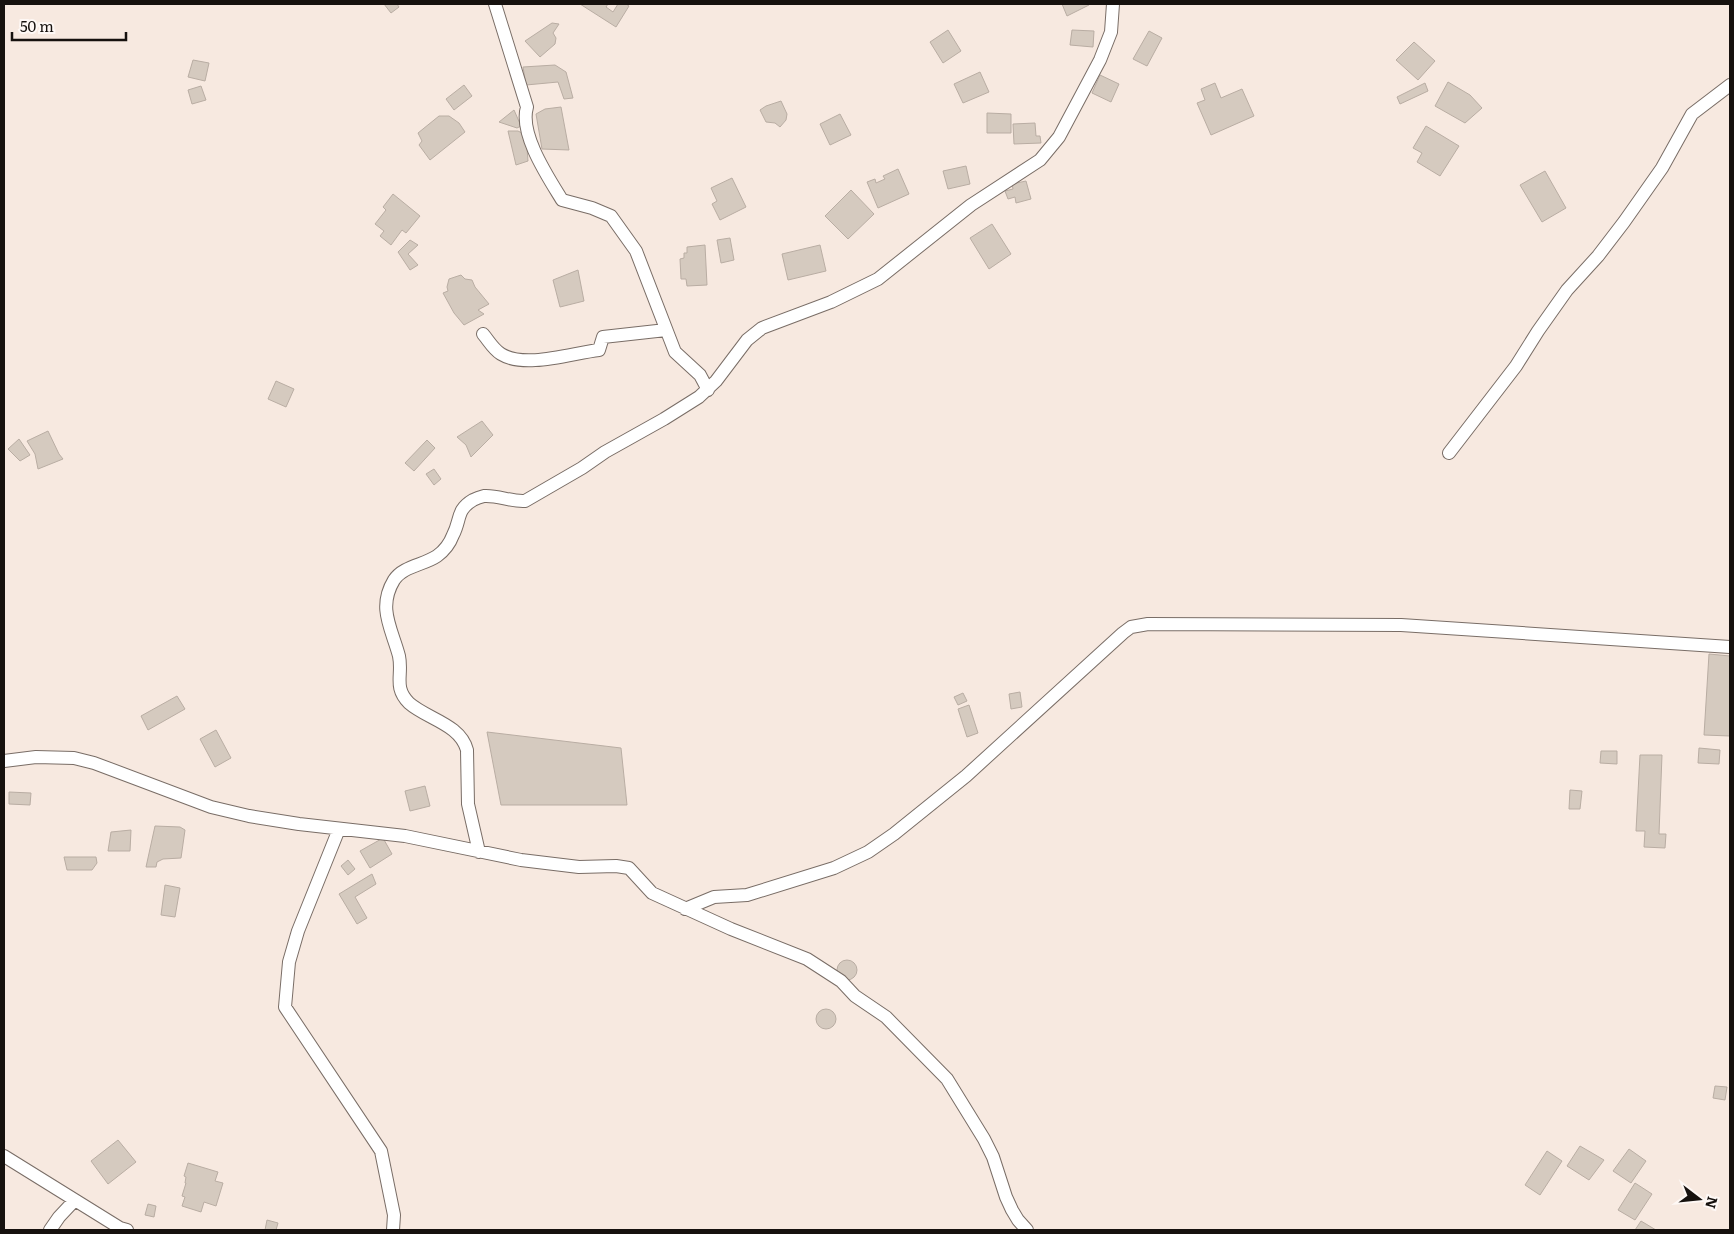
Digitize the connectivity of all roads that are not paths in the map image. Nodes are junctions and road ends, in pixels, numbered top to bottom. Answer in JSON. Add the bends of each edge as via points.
{"nodes":[{"id":1,"x":496,"y":4,"type":"edge"},
{"id":2,"x":1113,"y":4,"type":"edge"},
{"id":3,"x":1730,"y":85,"type":"edge"},
{"id":4,"x":666,"y":330,"type":"junction"},
{"id":5,"x":483,"y":334,"type":"dead end"},
{"id":6,"x":708,"y":390,"type":"junction"},
{"id":7,"x":1449,"y":453,"type":"dead end"},
{"id":8,"x":1730,"y":647,"type":"edge"},
{"id":9,"x":4,"y":761,"type":"edge"},
{"id":10,"x":340,"y":829,"type":"junction"},
{"id":11,"x":479,"y":852,"type":"junction"},
{"id":12,"x":685,"y":909,"type":"junction"},
{"id":13,"x":4,"y":1156,"type":"edge"},
{"id":14,"x":74,"y":1201,"type":"junction"},
{"id":15,"x":50,"y":1230,"type":"edge"},
{"id":16,"x":127,"y":1230,"type":"edge"},
{"id":17,"x":393,"y":1230,"type":"edge"},
{"id":18,"x":1027,"y":1230,"type":"edge"}],
"edges":[{"from":1,"to":4,"type":"street","via":[[527,107],[525,116],[535,153],[562,200],[611,216],[636,251]]},
{"from":2,"to":6,"type":"street","via":[[1111,32],[1100,60],[1058,137],[1040,160],[971,205],[878,279],[831,302],[762,328],[747,340]]},
{"from":3,"to":7,"type":"street","via":[[1692,114],[1662,168],[1624,222],[1567,290],[1516,366]]},
{"from":4,"to":5,"type":"street","via":[[602,337],[599,350],[529,360],[500,353]]},
{"from":4,"to":6,"type":"street","via":[[675,352],[700,375]]},
{"from":6,"to":11,"type":"street","via":[[525,501],[485,496],[465,505],[454,534],[442,552],[402,572],[395,579],[387,599],[386,616],[399,658],[399,687],[410,703],[463,739],[467,750],[468,804]]},
{"from":8,"to":12,"type":"street","via":[[1401,625],[1135,626],[1123,633],[966,776],[868,852],[834,868],[747,895],[714,896]]},
{"from":9,"to":10,"type":"street","via":[[36,756],[94,762],[211,807]]},
{"from":10,"to":11,"type":"street","via":[[405,836]]},
{"from":10,"to":17,"type":"street","via":[[298,931],[289,962],[285,1007],[381,1151],[394,1215]]},
{"from":11,"to":12,"type":"street","via":[[579,867],[629,868],[652,893]]},
{"from":12,"to":18,"type":"street","via":[[807,959],[886,1018],[947,1079],[984,1139],[1009,1204]]},
{"from":13,"to":14,"type":"street"},
{"from":14,"to":15,"type":"street"},
{"from":14,"to":16,"type":"street"}]}
